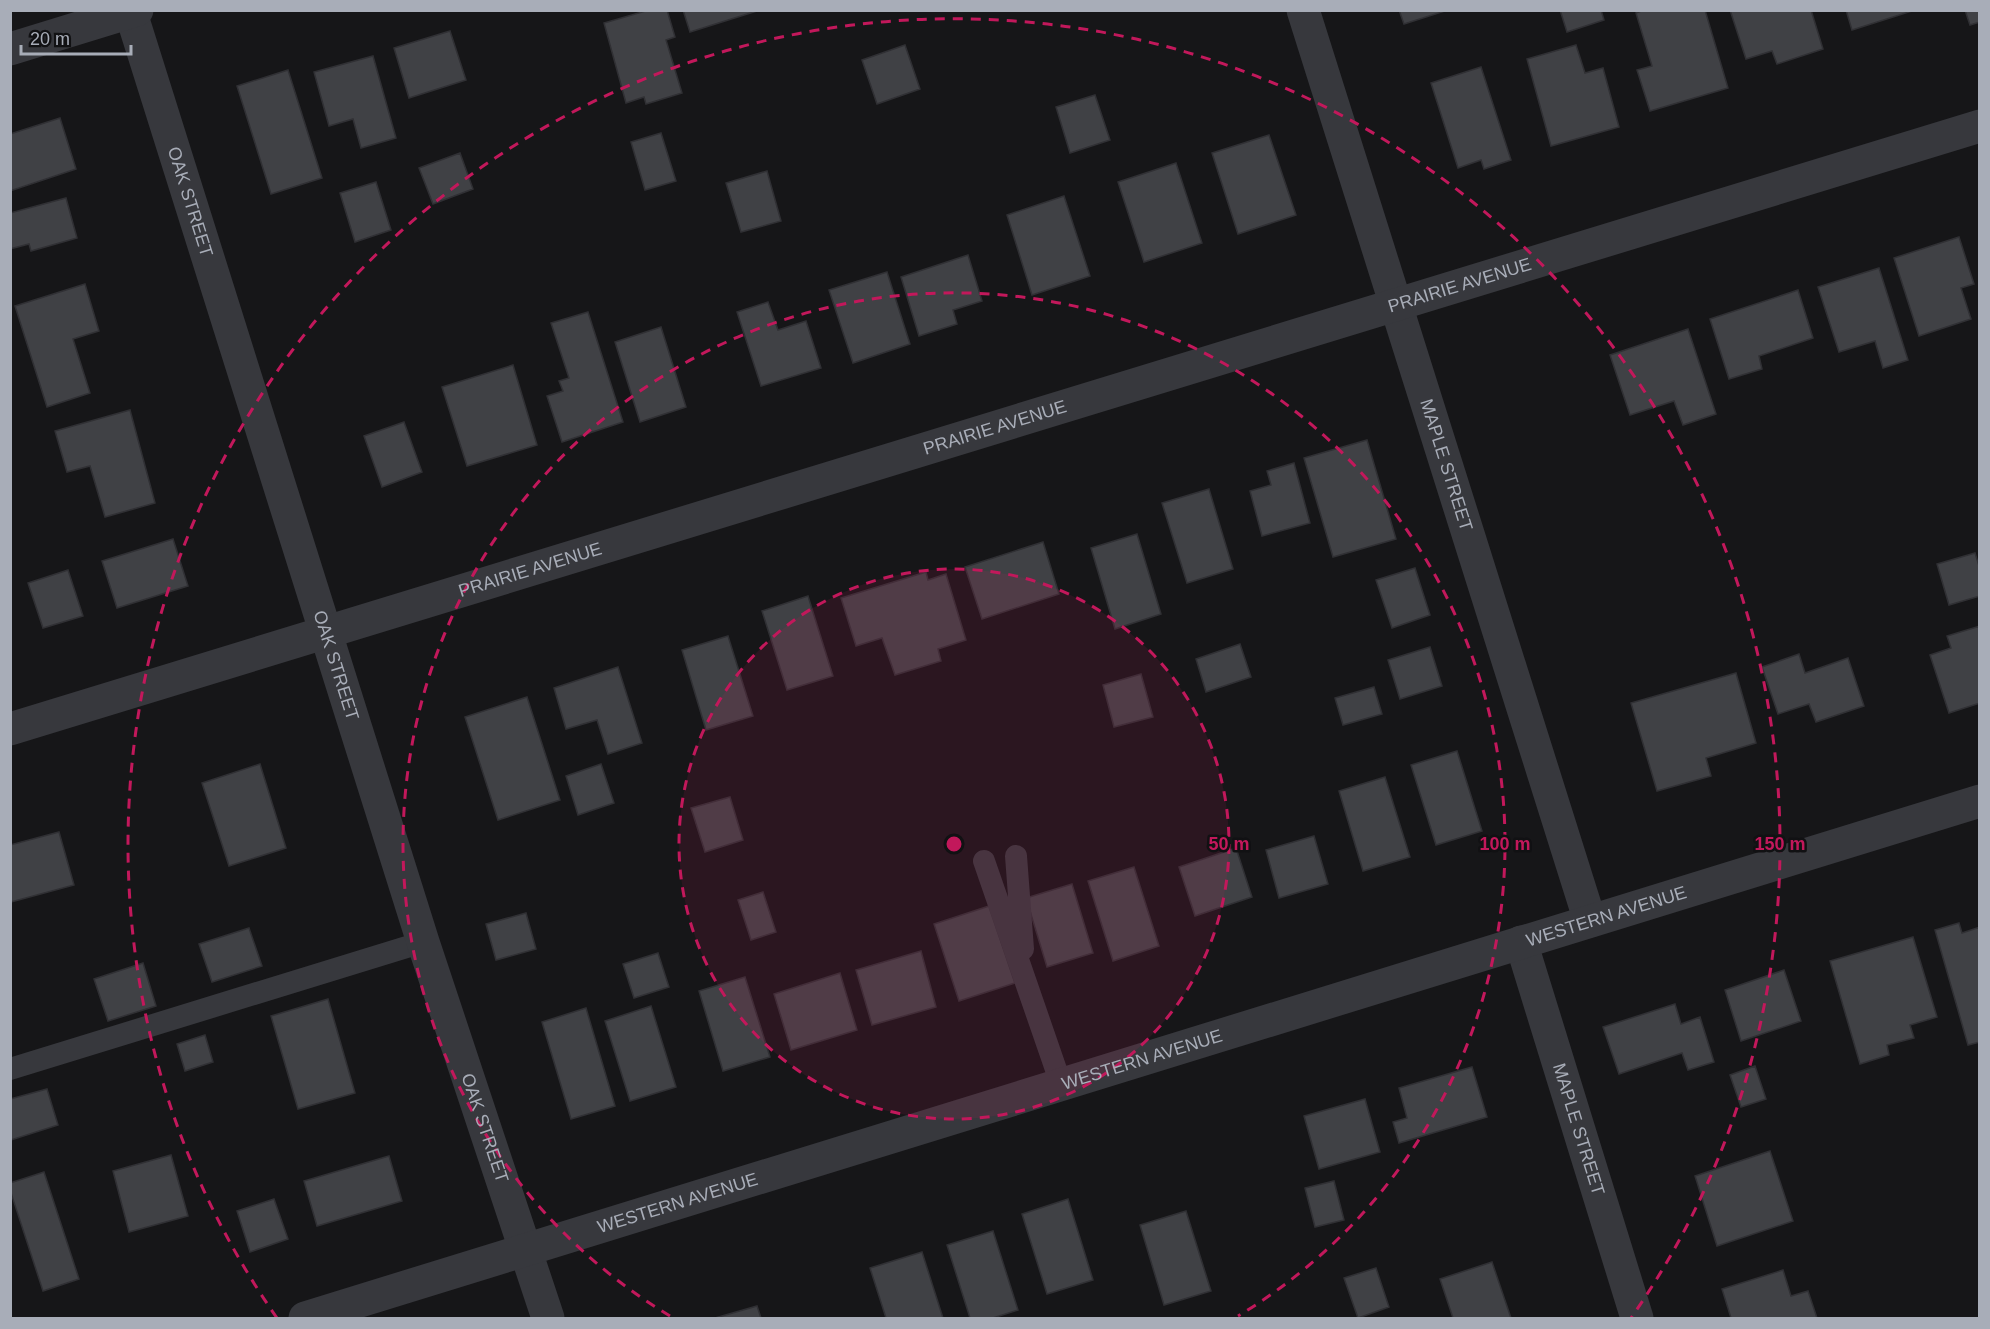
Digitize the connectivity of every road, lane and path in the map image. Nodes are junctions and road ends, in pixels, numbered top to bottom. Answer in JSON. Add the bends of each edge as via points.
{"nodes":[{"id":1,"x":1304,"y":10,"type":"edge"},
{"id":2,"x":132,"y":11,"type":"edge"},
{"id":3,"x":10,"y":49,"type":"edge"},
{"id":4,"x":1980,"y":126,"type":"edge"},
{"id":5,"x":1396,"y":305,"type":"junction"},
{"id":6,"x":326,"y":632,"type":"junction"},
{"id":7,"x":10,"y":729,"type":"edge"},
{"id":8,"x":1980,"y":801,"type":"edge"},
{"id":9,"x":1016,"y":856,"type":"dead end"},
{"id":10,"x":984,"y":861,"type":"dead end"},
{"id":11,"x":1590,"y":921,"type":"junction"},
{"id":12,"x":423,"y":942,"type":"junction"},
{"id":13,"x":1521,"y":942,"type":"junction"},
{"id":14,"x":1025,"y":980,"type":"junction"},
{"id":15,"x":10,"y":1069,"type":"edge"},
{"id":16,"x":1061,"y":1084,"type":"junction"},
{"id":17,"x":526,"y":1250,"type":"junction"},
{"id":18,"x":305,"y":1318,"type":"edge"},
{"id":19,"x":548,"y":1318,"type":"edge"},
{"id":20,"x":1637,"y":1318,"type":"edge"}],
"edges":[{"from":1,"to":5,"type":"street","name":"MAPLE STREET"},
{"from":2,"to":3,"type":"street"},
{"from":2,"to":6,"type":"street","name":"OAK STREET"},
{"from":4,"to":5,"type":"street","name":"PRAIRIE AVENUE"},
{"from":5,"to":6,"type":"street","name":"PRAIRIE AVENUE"},
{"from":5,"to":11,"type":"street","name":"MAPLE STREET"},
{"from":6,"to":7,"type":"street","name":"PRAIRIE AVENUE"},
{"from":6,"to":12,"type":"street","name":"OAK STREET"},
{"from":8,"to":11,"type":"street","name":"WESTERN AVENUE"},
{"from":9,"to":14,"type":"lane"},
{"from":10,"to":14,"type":"lane"},
{"from":11,"to":13,"type":"street","name":"WESTERN AVENUE"},
{"from":12,"to":15,"type":"lane"},
{"from":12,"to":17,"type":"street","name":"OAK STREET"},
{"from":13,"to":16,"type":"street","name":"WESTERN AVENUE"},
{"from":13,"to":20,"type":"street","name":"MAPLE STREET"},
{"from":14,"to":16,"type":"lane"},
{"from":16,"to":17,"type":"street","name":"WESTERN AVENUE"},
{"from":17,"to":18,"type":"street","name":"WESTERN AVENUE"},
{"from":17,"to":19,"type":"street","name":"OAK STREET"}]}
